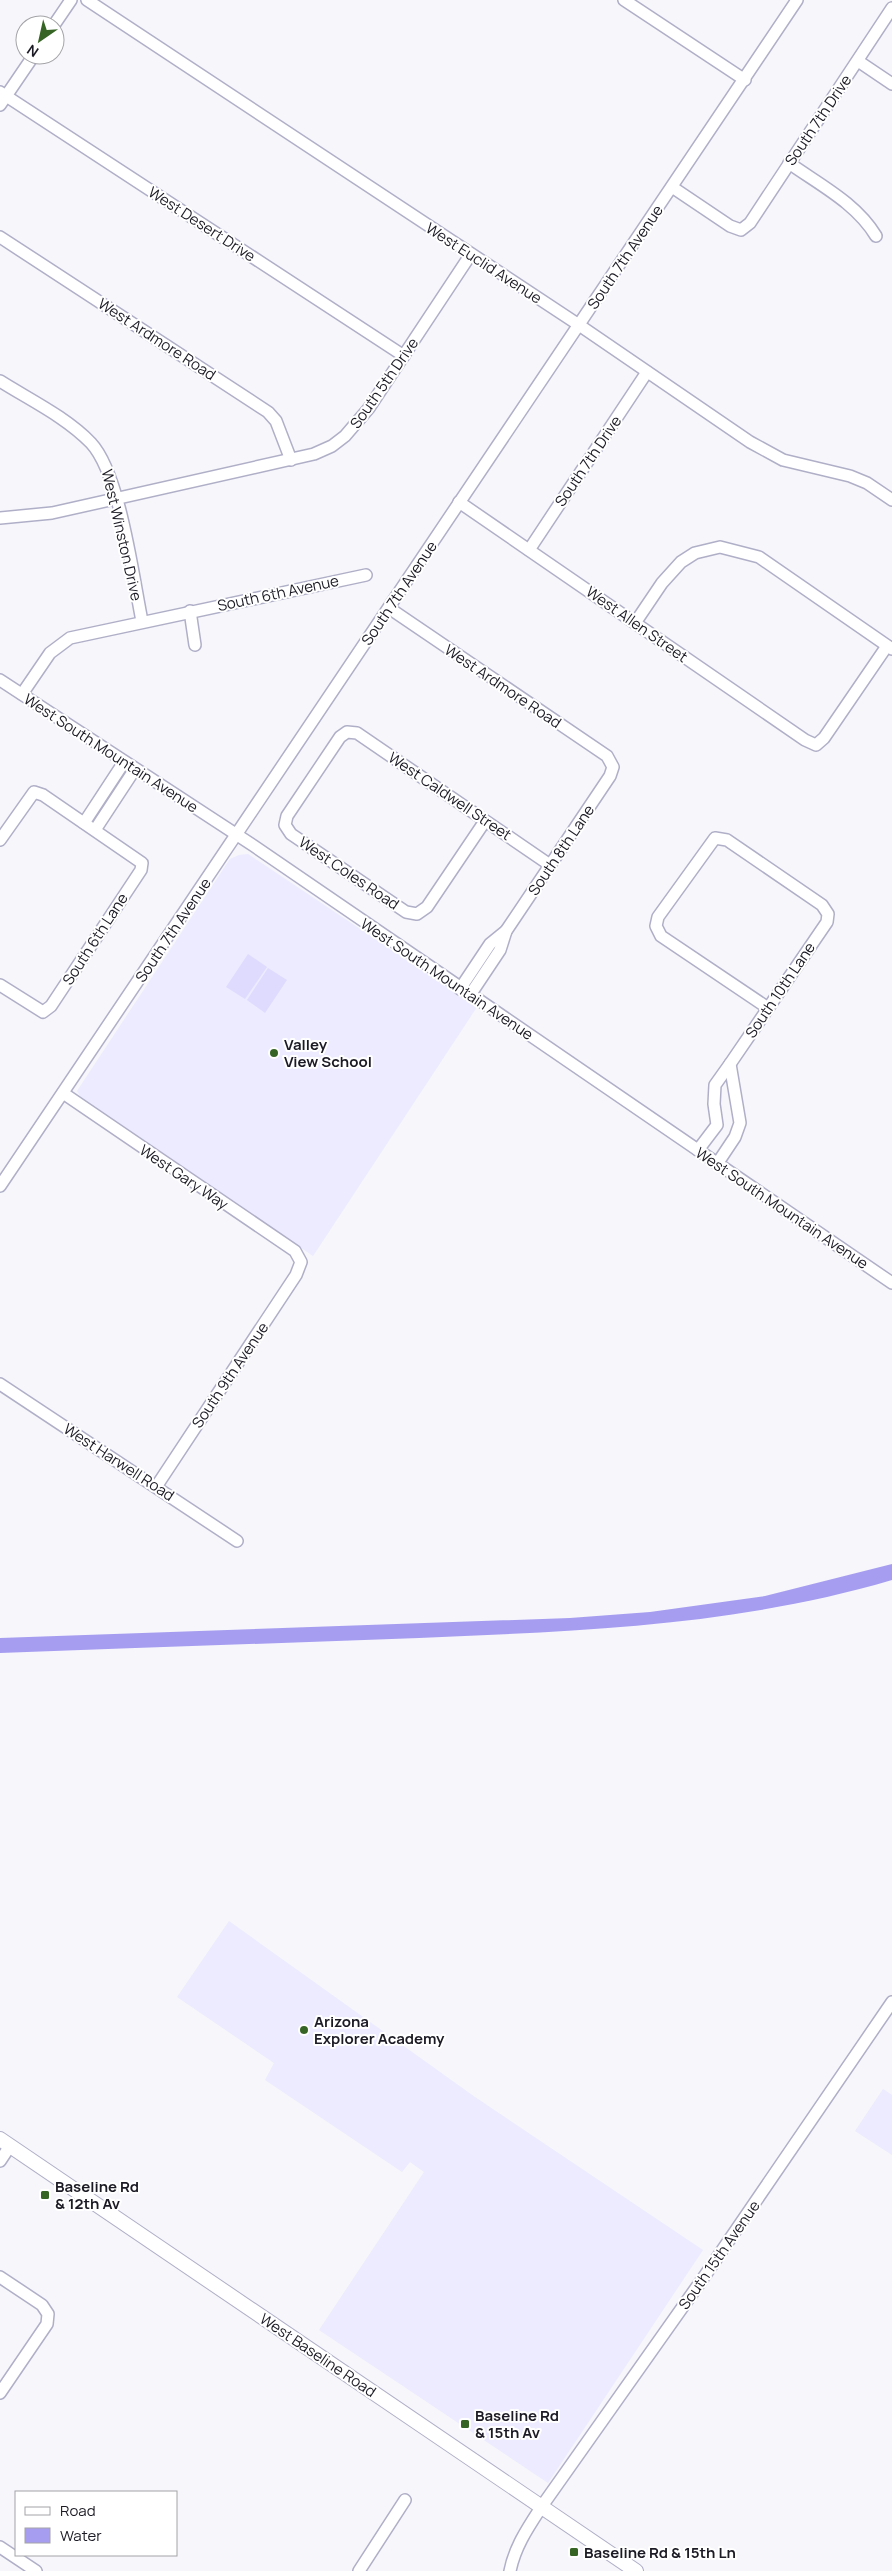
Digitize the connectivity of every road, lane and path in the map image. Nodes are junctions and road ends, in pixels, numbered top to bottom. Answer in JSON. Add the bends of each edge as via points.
{"nodes":[{"id":1,"x":71,"y":0,"type":"edge"},
{"id":2,"x":86,"y":0,"type":"edge"},
{"id":3,"x":624,"y":0,"type":"edge"},
{"id":4,"x":797,"y":0,"type":"edge"},
{"id":5,"x":892,"y":8,"type":"edge"},
{"id":6,"x":61,"y":15,"type":"edge"},
{"id":7,"x":858,"y":61,"type":"junction"},
{"id":8,"x":26,"y":65,"type":"edge"},
{"id":9,"x":745,"y":80,"type":"junction"},
{"id":10,"x":892,"y":84,"type":"edge"},
{"id":11,"x":2,"y":97,"type":"edge"},
{"id":12,"x":789,"y":164,"type":"junction"},
{"id":13,"x":672,"y":187,"type":"junction"},
{"id":14,"x":876,"y":236,"type":"dead end"},
{"id":15,"x":0,"y":237,"type":"edge"},
{"id":16,"x":471,"y":254,"type":"junction"},
{"id":17,"x":579,"y":325,"type":"junction"},
{"id":18,"x":404,"y":356,"type":"junction"},
{"id":19,"x":647,"y":372,"type":"junction"},
{"id":20,"x":0,"y":381,"type":"edge"},
{"id":21,"x":292,"y":460,"type":"junction"},
{"id":22,"x":116,"y":498,"type":"junction"},
{"id":23,"x":892,"y":500,"type":"edge"},
{"id":24,"x":459,"y":502,"type":"junction"},
{"id":25,"x":0,"y":518,"type":"edge"},
{"id":26,"x":529,"y":550,"type":"junction"},
{"id":27,"x":366,"y":575,"type":"dead end"},
{"id":28,"x":389,"y":608,"type":"junction"},
{"id":29,"x":190,"y":611,"type":"junction"},
{"id":30,"x":142,"y":621,"type":"junction"},
{"id":31,"x":635,"y":623,"type":"junction"},
{"id":32,"x":195,"y":645,"type":"dead end"},
{"id":33,"x":889,"y":647,"type":"edge"},
{"id":34,"x":0,"y":680,"type":"edge"},
{"id":35,"x":22,"y":694,"type":"junction"},
{"id":36,"x":124,"y":762,"type":"junction"},
{"id":37,"x":613,"y":767,"type":"joint"},
{"id":38,"x":135,"y":769,"type":"junction"},
{"id":39,"x":100,"y":799,"type":"junction"},
{"id":40,"x":111,"y":806,"type":"junction"},
{"id":41,"x":485,"y":821,"type":"junction"},
{"id":42,"x":84,"y":822,"type":"junction"},
{"id":43,"x":285,"y":825,"type":"joint"},
{"id":44,"x":95,"y":830,"type":"junction"},
{"id":45,"x":237,"y":835,"type":"junction"},
{"id":46,"x":0,"y":840,"type":"edge"},
{"id":47,"x":550,"y":865,"type":"junction"},
{"id":48,"x":0,"y":985,"type":"edge"},
{"id":49,"x":465,"y":992,"type":"junction"},
{"id":50,"x":768,"y":1008,"type":"junction"},
{"id":51,"x":730,"y":1064,"type":"junction"},
{"id":52,"x":63,"y":1093,"type":"junction"},
{"id":53,"x":718,"y":1119,"type":"junction"},
{"id":54,"x":740,"y":1119,"type":"junction"},
{"id":55,"x":698,"y":1150,"type":"junction"},
{"id":56,"x":717,"y":1164,"type":"junction"},
{"id":57,"x":0,"y":1186,"type":"edge"},
{"id":58,"x":301,"y":1262,"type":"joint"},
{"id":59,"x":892,"y":1283,"type":"edge"},
{"id":60,"x":0,"y":1384,"type":"edge"},
{"id":61,"x":156,"y":1486,"type":"junction"},
{"id":62,"x":237,"y":1541,"type":"dead end"},
{"id":63,"x":892,"y":2002,"type":"edge"},
{"id":64,"x":5,"y":2143,"type":"edge"},
{"id":65,"x":0,"y":2161,"type":"edge"},
{"id":66,"x":0,"y":2277,"type":"edge"},
{"id":67,"x":0,"y":2393,"type":"edge"},
{"id":68,"x":405,"y":2500,"type":"dead end"},
{"id":69,"x":542,"y":2506,"type":"junction"},
{"id":70,"x":0,"y":2546,"type":"edge"},
{"id":71,"x":36,"y":2571,"type":"edge"},
{"id":72,"x":359,"y":2571,"type":"edge"},
{"id":73,"x":510,"y":2571,"type":"edge"},
{"id":74,"x":636,"y":2571,"type":"edge"}],
"edges":[{"from":1,"to":6,"type":"street"},
{"from":2,"to":16,"type":"street","name":"West Euclid Avenue"},
{"from":3,"to":9,"type":"street"},
{"from":4,"to":9,"type":"street","name":"South 7th Avenue"},
{"from":5,"to":7,"type":"street","name":"South 7th Drive"},
{"from":7,"to":10,"type":"street"},
{"from":7,"to":12,"type":"street","name":"South 7th Drive"},
{"from":8,"to":11,"type":"street"},
{"from":9,"to":13,"type":"street","name":"South 7th Avenue"},
{"from":11,"to":18,"type":"street","name":"West Desert Drive"},
{"from":12,"to":13,"type":"street","name":"South 7th Drive","via":[[750,223],[741,230]]},
{"from":12,"to":14,"type":"street","via":[[855,209],[866,219]]},
{"from":13,"to":17,"type":"street","name":"South 7th Avenue"},
{"from":15,"to":21,"type":"street","name":"West Ardmore Road","via":[[268,412],[276,421]]},
{"from":16,"to":17,"type":"street","name":"West Euclid Avenue"},
{"from":16,"to":18,"type":"street","name":"South 5th Drive"},
{"from":17,"to":19,"type":"street","name":"West Euclid Avenue"},
{"from":17,"to":24,"type":"street","name":"South 7th Avenue"},
{"from":18,"to":21,"type":"street","name":"South 5th Drive","via":[[369,408],[345,436],[332,446]]},
{"from":19,"to":23,"type":"street","name":"West Euclid Avenue","via":[[767,453],[850,476]]},
{"from":19,"to":26,"type":"street","name":"South 7th Drive"},
{"from":20,"to":22,"type":"street","name":"West Winston Drive","via":[[88,440],[106,465]]},
{"from":21,"to":22,"type":"street","name":"South 5th Drive"},
{"from":22,"to":25,"type":"street","via":[[52,514]]},
{"from":22,"to":30,"type":"street","name":"West Winston Drive"},
{"from":24,"to":26,"type":"street","name":"West Allen Street"},
{"from":24,"to":28,"type":"street","name":"South 7th Avenue"},
{"from":26,"to":31,"type":"street","name":"West Allen Street"},
{"from":27,"to":29,"type":"street","name":"South 6th Avenue"},
{"from":28,"to":37,"type":"street","name":"West Ardmore Road","via":[[607,756]]},
{"from":28,"to":45,"type":"street","name":"South 7th Avenue"},
{"from":29,"to":30,"type":"street","name":"South 6th Avenue"},
{"from":29,"to":32,"type":"street"},
{"from":30,"to":35,"type":"street","name":"South 6th Avenue","via":[[65,640],[50,653]]},
{"from":31,"to":33,"type":"street","via":[[662,583],[681,562],[695,553],[720,547],[759,558]]},
{"from":31,"to":33,"type":"street","name":"West Allen Street","via":[[816,745]]},
{"from":34,"to":35,"type":"street","name":"West South Mountain Avenue"},
{"from":35,"to":36,"type":"street","name":"West South Mountain Avenue"},
{"from":36,"to":38,"type":"street","name":"West South Mountain Avenue"},
{"from":36,"to":39,"type":"street"},
{"from":37,"to":47,"type":"street","name":"South 8th Lane"},
{"from":38,"to":40,"type":"street"},
{"from":38,"to":45,"type":"street","name":"West South Mountain Avenue"},
{"from":39,"to":40,"type":"street"},
{"from":39,"to":42,"type":"street"},
{"from":40,"to":44,"type":"street"},
{"from":41,"to":43,"type":"street","name":"West Coles Road","via":[[427,907],[417,914],[406,912],[291,834]]},
{"from":41,"to":43,"type":"street","name":"West Caldwell Street","via":[[357,733],[347,732],[340,737],[286,816]]},
{"from":41,"to":47,"type":"street","name":"West Caldwell Street"},
{"from":42,"to":44,"type":"street"},
{"from":42,"to":46,"type":"street","via":[[34,792]]},
{"from":44,"to":48,"type":"street","name":"South 6th Lane","via":[[142,863],[141,870],[44,1012]]},
{"from":45,"to":49,"type":"street","name":"West South Mountain Avenue"},
{"from":45,"to":52,"type":"street","name":"South 7th Avenue"},
{"from":47,"to":49,"type":"street","name":"South 8th Lane","via":[[506,932],[490,944],[489,955]]},
{"from":49,"to":55,"type":"street","name":"West South Mountain Avenue"},
{"from":50,"to":50,"type":"street","name":"South 10th Lane","via":[[827,922],[828,914],[822,905],[727,840],[719,838],[711,841],[658,917],[656,926],[661,936]]},
{"from":50,"to":51,"type":"street","name":"South 10th Lane"},
{"from":51,"to":53,"type":"street","name":"South 10th Lane","via":[[715,1085],[714,1104]]},
{"from":51,"to":54,"type":"street"},
{"from":52,"to":57,"type":"street","name":"South 7th Avenue"},
{"from":52,"to":58,"type":"street","name":"West Gary Way","via":[[295,1251]]},
{"from":53,"to":54,"type":"street"},
{"from":53,"to":55,"type":"street"},
{"from":54,"to":56,"type":"street","via":[[739,1130]]},
{"from":55,"to":56,"type":"street","name":"West South Mountain Avenue"},
{"from":56,"to":59,"type":"street","name":"West South Mountain Avenue"},
{"from":58,"to":61,"type":"street","name":"South 9th Avenue","via":[[296,1275]]},
{"from":60,"to":61,"type":"street","name":"West Harwell Road"},
{"from":61,"to":62,"type":"street","name":"West Harwell Road"},
{"from":63,"to":69,"type":"street","name":"South 15th Avenue"},
{"from":64,"to":65,"type":"street"},
{"from":64,"to":69,"type":"main road","name":"West Baseline Road"},
{"from":66,"to":67,"type":"street","via":[[42,2305],[48,2314],[46,2324]]},
{"from":68,"to":72,"type":"street"},
{"from":69,"to":73,"type":"street","name":"South 15th Avenue","via":[[522,2537]]},
{"from":69,"to":74,"type":"main road","name":"West Baseline Road"},
{"from":70,"to":71,"type":"street"}]}
